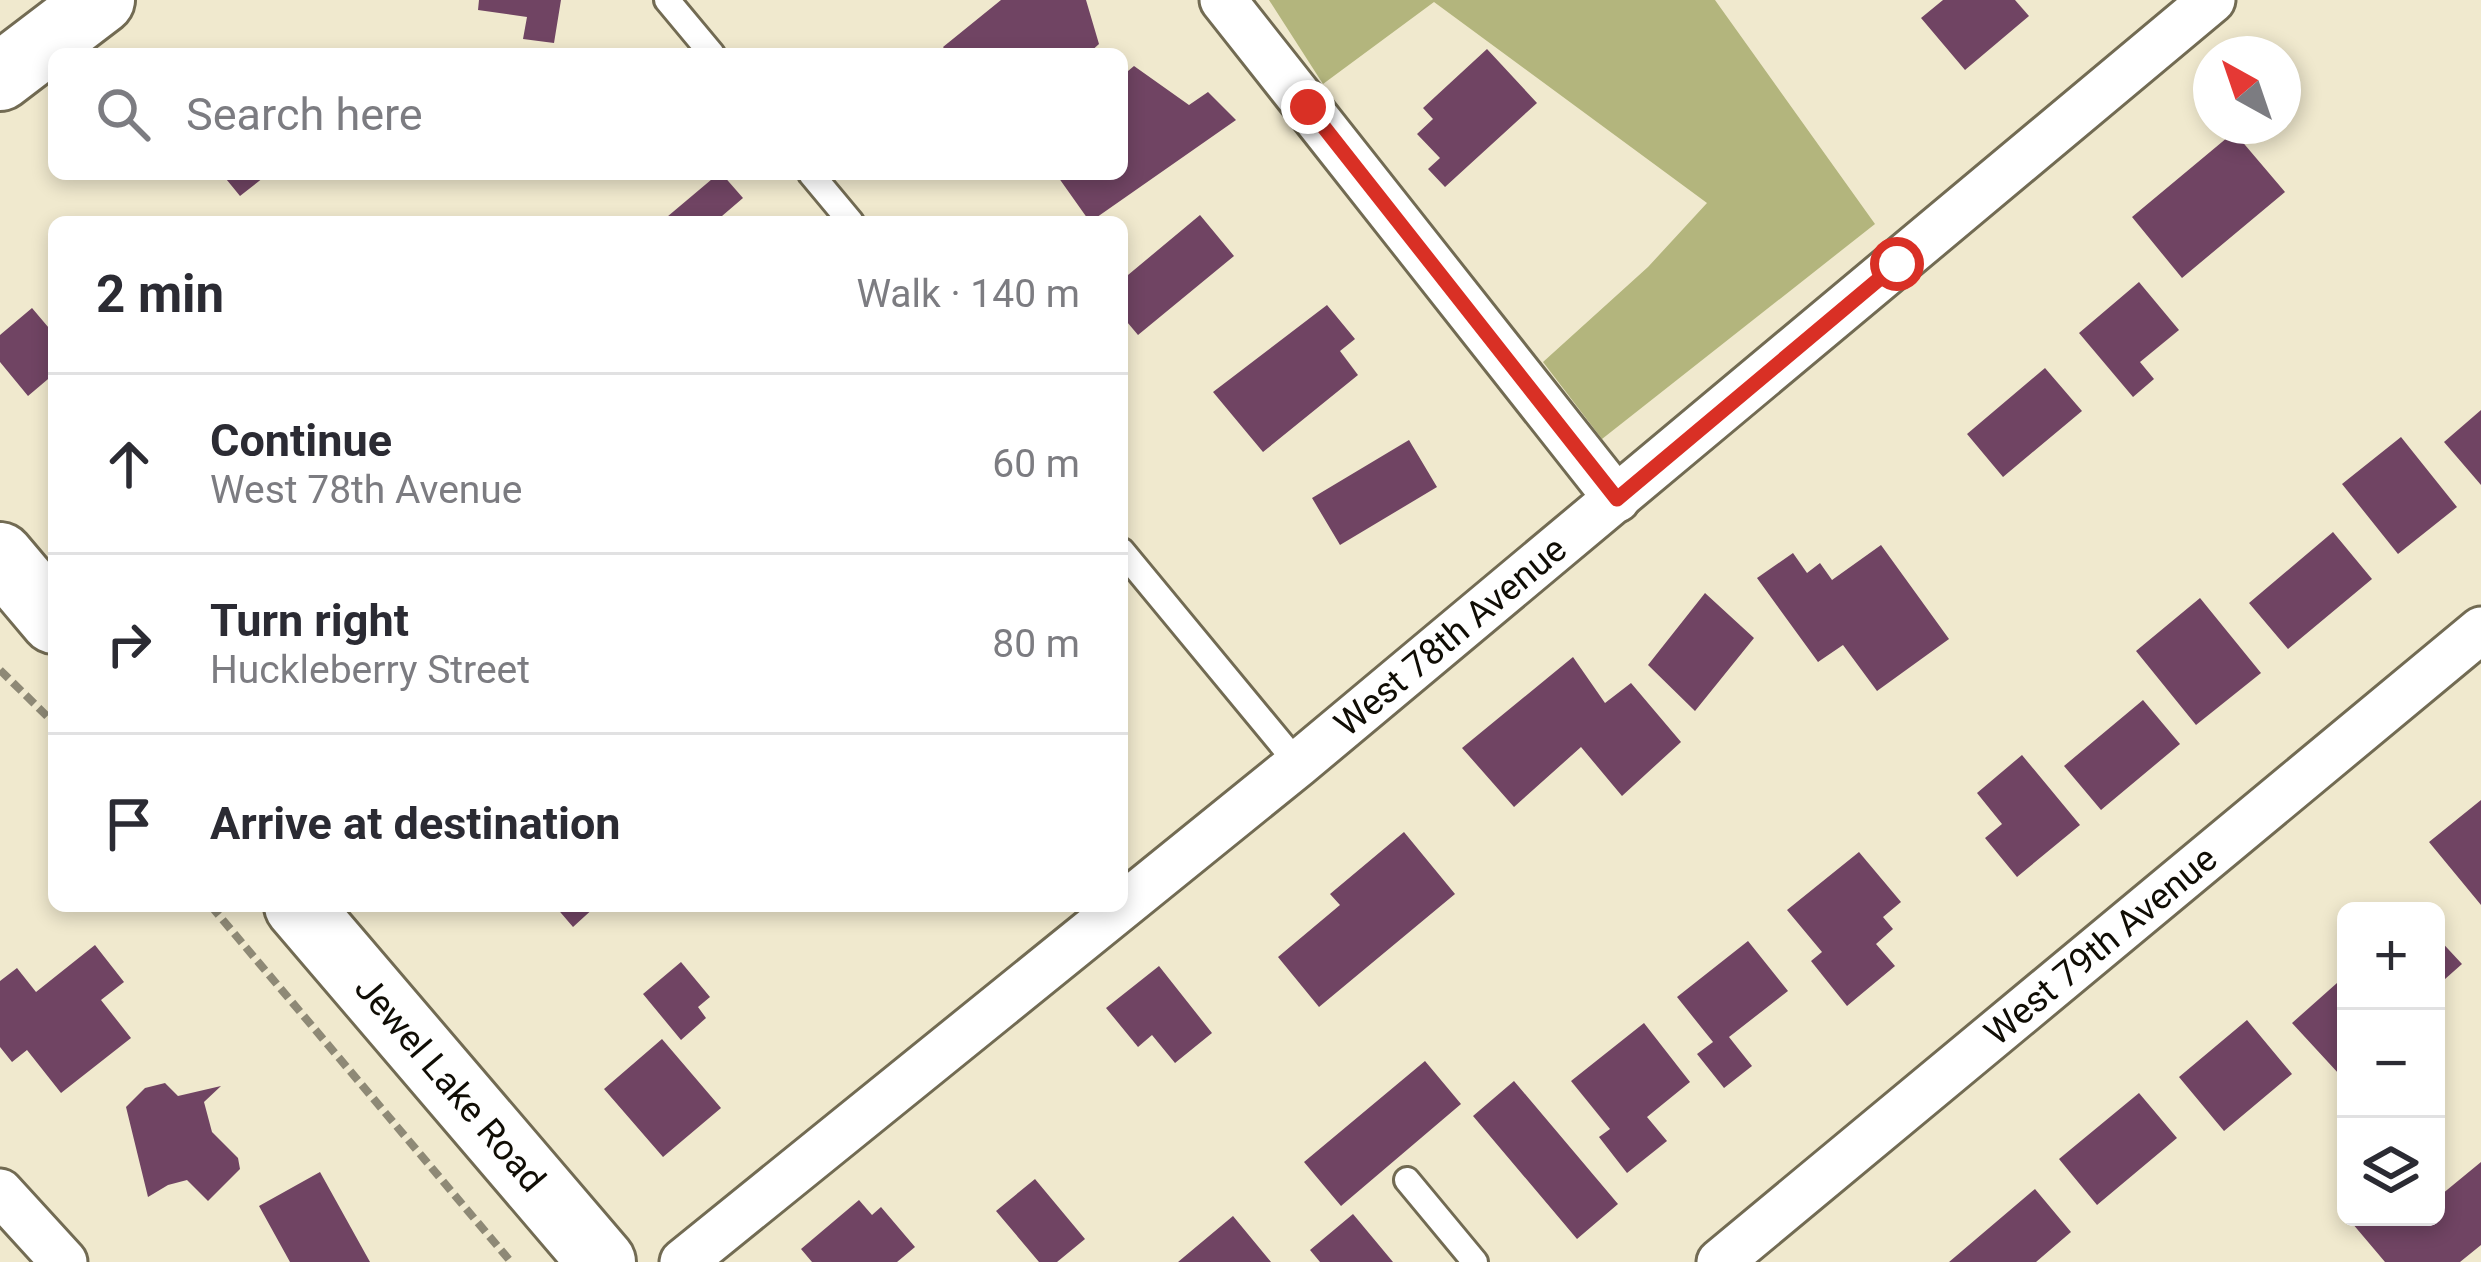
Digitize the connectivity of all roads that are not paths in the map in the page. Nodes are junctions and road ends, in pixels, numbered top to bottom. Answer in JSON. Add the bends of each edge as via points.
{"nodes":[{"id":1,"x":101,"y":0,"type":"edge"},
{"id":2,"x":667,"y":0,"type":"edge"},
{"id":3,"x":1223,"y":0,"type":"edge"},
{"id":4,"x":2212,"y":0,"type":"edge"},
{"id":5,"x":707,"y":48,"type":"edge"},
{"id":6,"x":0,"y":77,"type":"edge"},
{"id":7,"x":816,"y":180,"type":"edge"},
{"id":8,"x":845,"y":216,"type":"edge"},
{"id":9,"x":1617,"y":499,"type":"junction"},
{"id":10,"x":0,"y":556,"type":"edge"},
{"id":11,"x":1128,"y":558,"type":"edge"},
{"id":12,"x":48,"y":613,"type":"edge"},
{"id":13,"x":2481,"y":630,"type":"edge"},
{"id":14,"x":1298,"y":764,"type":"junction"},
{"id":15,"x":1128,"y":902,"type":"edge"},
{"id":16,"x":303,"y":912,"type":"edge"},
{"id":17,"x":1115,"y":912,"type":"edge"},
{"id":18,"x":1407,"y":1180,"type":"dead end"},
{"id":19,"x":0,"y":1192,"type":"edge"},
{"id":20,"x":64,"y":1262,"type":"edge"},
{"id":21,"x":602,"y":1262,"type":"edge"},
{"id":22,"x":683,"y":1262,"type":"edge"},
{"id":23,"x":1474,"y":1262,"type":"edge"},
{"id":24,"x":1720,"y":1262,"type":"edge"}],
"edges":[{"from":1,"to":6,"type":"main road"},
{"from":2,"to":5,"type":"lane"},
{"from":3,"to":9,"type":"street"},
{"from":4,"to":9,"type":"street","name":"West 78th Avenue"},
{"from":7,"to":8,"type":"lane"},
{"from":9,"to":14,"type":"street","name":"West 78th Avenue"},
{"from":10,"to":12,"type":"main road"},
{"from":11,"to":14,"type":"lane"},
{"from":13,"to":24,"type":"street","name":"West 79th Avenue"},
{"from":14,"to":15,"type":"street","name":"West 78th Avenue"},
{"from":16,"to":21,"type":"main road","name":"Jewel Lake Road"},
{"from":17,"to":22,"type":"street","name":"West 78th Avenue"},
{"from":18,"to":23,"type":"lane"},
{"from":19,"to":20,"type":"street"}]}
